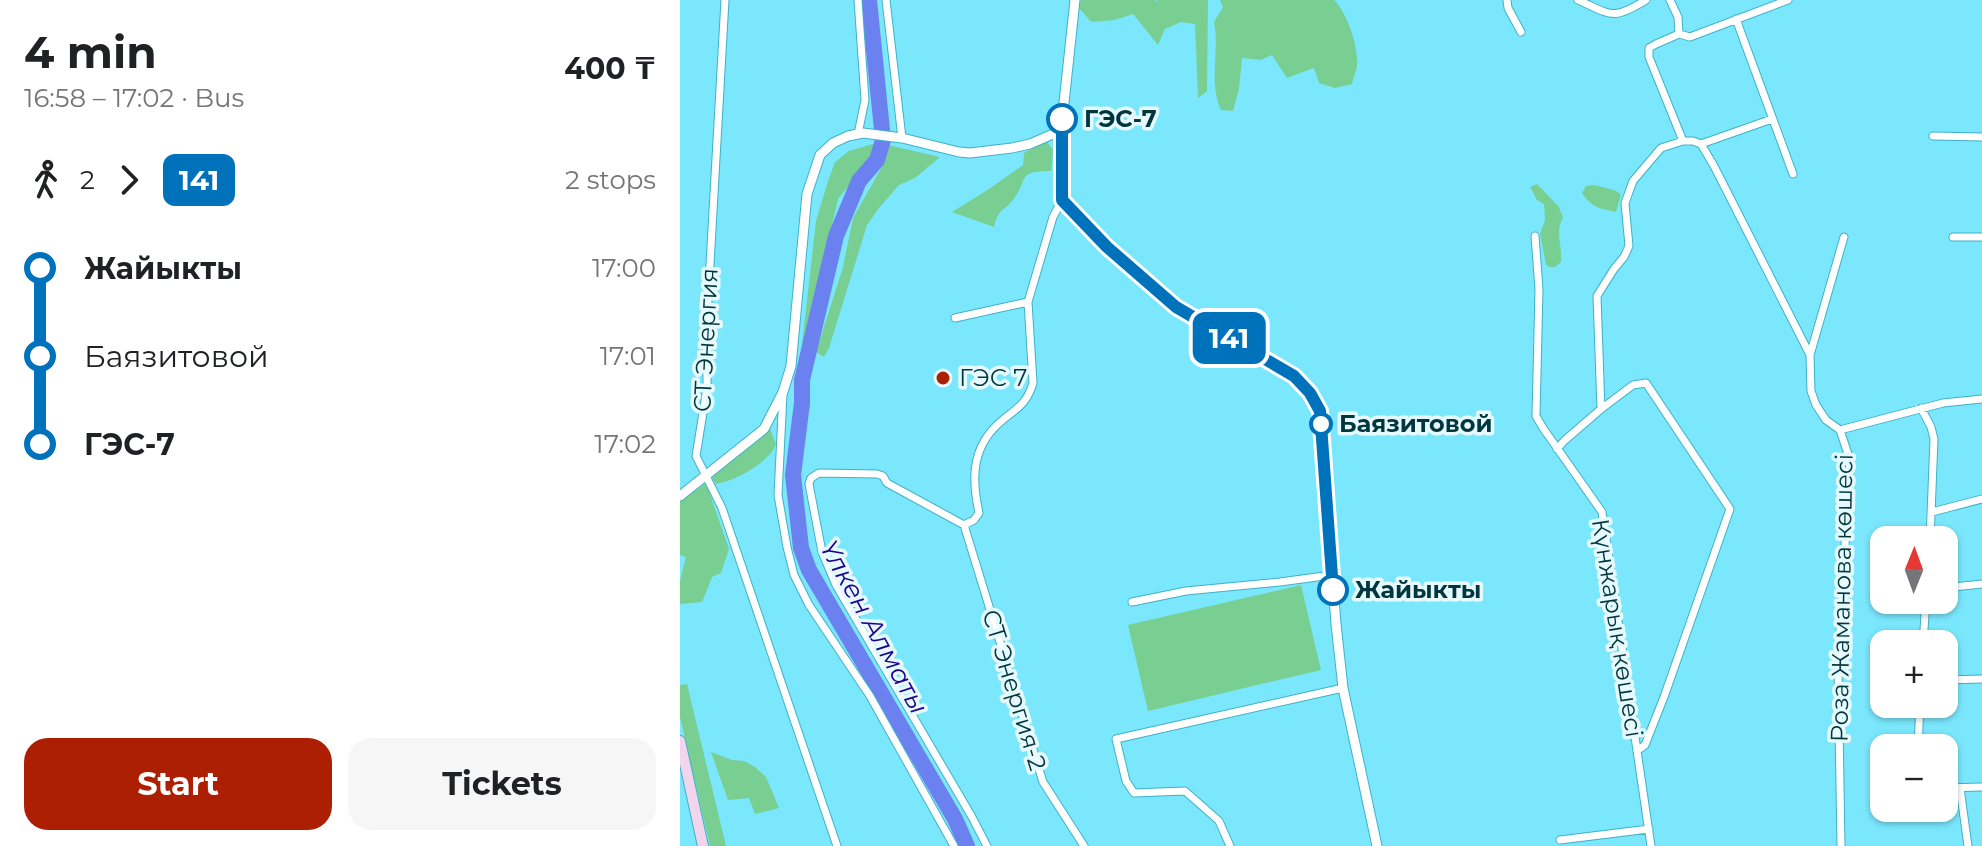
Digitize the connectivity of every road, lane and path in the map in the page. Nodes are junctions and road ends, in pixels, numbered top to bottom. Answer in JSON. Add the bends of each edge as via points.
{"nodes":[{"id":1,"x":725,"y":0,"type":"edge"},
{"id":2,"x":858,"y":0,"type":"edge"},
{"id":3,"x":886,"y":0,"type":"edge"},
{"id":4,"x":1075,"y":0,"type":"edge"},
{"id":5,"x":1507,"y":0,"type":"edge"},
{"id":6,"x":1578,"y":0,"type":"edge"},
{"id":7,"x":1646,"y":0,"type":"edge"},
{"id":8,"x":1670,"y":0,"type":"edge"},
{"id":9,"x":1788,"y":0,"type":"edge"},
{"id":10,"x":1629,"y":4,"type":"edge"},
{"id":11,"x":1736,"y":19,"type":"junction"},
{"id":12,"x":1521,"y":32,"type":"dead end"},
{"id":13,"x":1679,"y":34,"type":"junction"},
{"id":14,"x":1772,"y":119,"type":"junction"},
{"id":15,"x":1062,"y":130,"type":"junction"},
{"id":16,"x":858,"y":134,"type":"junction"},
{"id":17,"x":1933,"y":136,"type":"dead end"},
{"id":18,"x":897,"y":137,"type":"junction"},
{"id":19,"x":1982,"y":137,"type":"edge"},
{"id":20,"x":1683,"y":141,"type":"junction"},
{"id":21,"x":1701,"y":144,"type":"junction"},
{"id":22,"x":1793,"y":174,"type":"dead end"},
{"id":23,"x":1062,"y":200,"type":"junction"},
{"id":24,"x":1535,"y":236,"type":"dead end"},
{"id":25,"x":1844,"y":237,"type":"dead end"},
{"id":26,"x":1953,"y":237,"type":"dead end"},
{"id":27,"x":1982,"y":237,"type":"edge"},
{"id":28,"x":1028,"y":302,"type":"junction"},
{"id":29,"x":955,"y":318,"type":"dead end"},
{"id":30,"x":1810,"y":355,"type":"junction"},
{"id":31,"x":783,"y":392,"type":"junction"},
{"id":32,"x":1982,"y":399,"type":"edge"},
{"id":33,"x":1921,"y":408,"type":"junction"},
{"id":34,"x":1601,"y":409,"type":"junction"},
{"id":35,"x":1840,"y":430,"type":"junction"},
{"id":36,"x":1557,"y":449,"type":"junction"},
{"id":37,"x":707,"y":476,"type":"junction"},
{"id":38,"x":680,"y":496,"type":"edge"},
{"id":39,"x":1982,"y":499,"type":"edge"},
{"id":40,"x":1932,"y":512,"type":"junction"},
{"id":41,"x":964,"y":525,"type":"junction"},
{"id":42,"x":1931,"y":526,"type":"edge"},
{"id":43,"x":1332,"y":575,"type":"junction"},
{"id":44,"x":1982,"y":584,"type":"edge"},
{"id":45,"x":1958,"y":587,"type":"edge"},
{"id":46,"x":1132,"y":602,"type":"dead end"},
{"id":47,"x":1982,"y":679,"type":"edge"},
{"id":48,"x":1958,"y":680,"type":"edge"},
{"id":49,"x":1343,"y":688,"type":"junction"},
{"id":50,"x":680,"y":741,"type":"edge"},
{"id":51,"x":1637,"y":751,"type":"junction"},
{"id":52,"x":1982,"y":787,"type":"edge"},
{"id":53,"x":1960,"y":788,"type":"joint"},
{"id":54,"x":1649,"y":829,"type":"junction"},
{"id":55,"x":1560,"y":840,"type":"dead end"},
{"id":56,"x":703,"y":846,"type":"edge"},
{"id":57,"x":837,"y":846,"type":"edge"},
{"id":58,"x":954,"y":846,"type":"edge"},
{"id":59,"x":987,"y":846,"type":"edge"},
{"id":60,"x":1084,"y":846,"type":"edge"},
{"id":61,"x":1230,"y":846,"type":"edge"},
{"id":62,"x":1377,"y":846,"type":"edge"},
{"id":63,"x":1651,"y":846,"type":"edge"},
{"id":64,"x":1841,"y":846,"type":"edge"},
{"id":65,"x":1968,"y":846,"type":"edge"}],
"edges":[{"from":1,"to":37,"type":"street","name":"СТ Энергия","via":[[707,388],[696,456]]},
{"from":2,"to":16,"type":"street","via":[[865,100]]},
{"from":3,"to":18,"type":"street"},
{"from":4,"to":15,"type":"street"},
{"from":5,"to":12,"type":"street"},
{"from":6,"to":10,"type":"street","via":[[1619,15]]},
{"from":7,"to":10,"type":"street"},
{"from":8,"to":13,"type":"street"},
{"from":9,"to":11,"type":"street"},
{"from":11,"to":13,"type":"street","via":[[1690,37]]},
{"from":11,"to":14,"type":"street"},
{"from":13,"to":20,"type":"street","via":[[1649,48],[1649,57]]},
{"from":14,"to":21,"type":"street"},
{"from":14,"to":22,"type":"street"},
{"from":15,"to":18,"type":"street","via":[[1030,144],[970,153]]},
{"from":15,"to":23,"type":"street"},
{"from":16,"to":18,"type":"street"},
{"from":16,"to":31,"type":"street","via":[[833,143],[820,155],[807,194],[803,290]]},
{"from":17,"to":19,"type":"street"},
{"from":20,"to":21,"type":"street"},
{"from":20,"to":34,"type":"street","via":[[1661,148],[1633,181],[1625,203],[1629,246],[1597,296]]},
{"from":21,"to":30,"type":"street","name":"Роза Жаманова көшесі"},
{"from":23,"to":28,"type":"street"},
{"from":23,"to":43,"type":"street","via":[[1176,307],[1294,376],[1310,393],[1320,411]]},
{"from":24,"to":36,"type":"street","name":"Күнжарық көшесі","via":[[1536,416]]},
{"from":25,"to":30,"type":"street"},
{"from":26,"to":27,"type":"street"},
{"from":28,"to":29,"type":"street"},
{"from":28,"to":41,"type":"street","via":[[1030,395],[983,443],[974,473],[979,513]]},
{"from":30,"to":35,"type":"street","name":"Роза Жаманова көшесі","via":[[1816,405]]},
{"from":31,"to":37,"type":"street","via":[[764,429]]},
{"from":31,"to":58,"type":"street","via":[[778,495],[794,575]]},
{"from":32,"to":33,"type":"street"},
{"from":33,"to":35,"type":"street"},
{"from":33,"to":40,"type":"street","via":[[1934,439]]},
{"from":34,"to":36,"type":"street"},
{"from":34,"to":51,"type":"street","via":[[1633,385],[1646,383],[1730,509],[1664,697],[1645,745]]},
{"from":35,"to":64,"type":"street","name":"Роза Жаманова көшесі","via":[[1850,460],[1838,665]]},
{"from":36,"to":51,"type":"street","name":"Күнжарық көшесі","via":[[1602,512]]},
{"from":37,"to":38,"type":"street"},
{"from":37,"to":57,"type":"street","name":"СТ Энергия"},
{"from":39,"to":40,"type":"street"},
{"from":40,"to":42,"type":"street"},
{"from":41,"to":59,"type":"street","via":[[877,474],[819,473],[809,484],[822,552],[836,585]]},
{"from":41,"to":60,"type":"street","name":"СТ Энергия-2","via":[[1043,782]]},
{"from":43,"to":46,"type":"street"},
{"from":43,"to":49,"type":"street"},
{"from":44,"to":45,"type":"street"},
{"from":47,"to":48,"type":"street"},
{"from":49,"to":61,"type":"street","via":[[1116,739],[1134,793],[1185,791],[1219,821]]},
{"from":49,"to":62,"type":"street"},
{"from":50,"to":56,"type":"main road"},
{"from":51,"to":54,"type":"street","name":"Күнжарық көшесі"},
{"from":52,"to":53,"type":"street"},
{"from":53,"to":65,"type":"street"},
{"from":54,"to":55,"type":"street"},
{"from":54,"to":63,"type":"street","name":"Күнжарық көшесі"}]}
